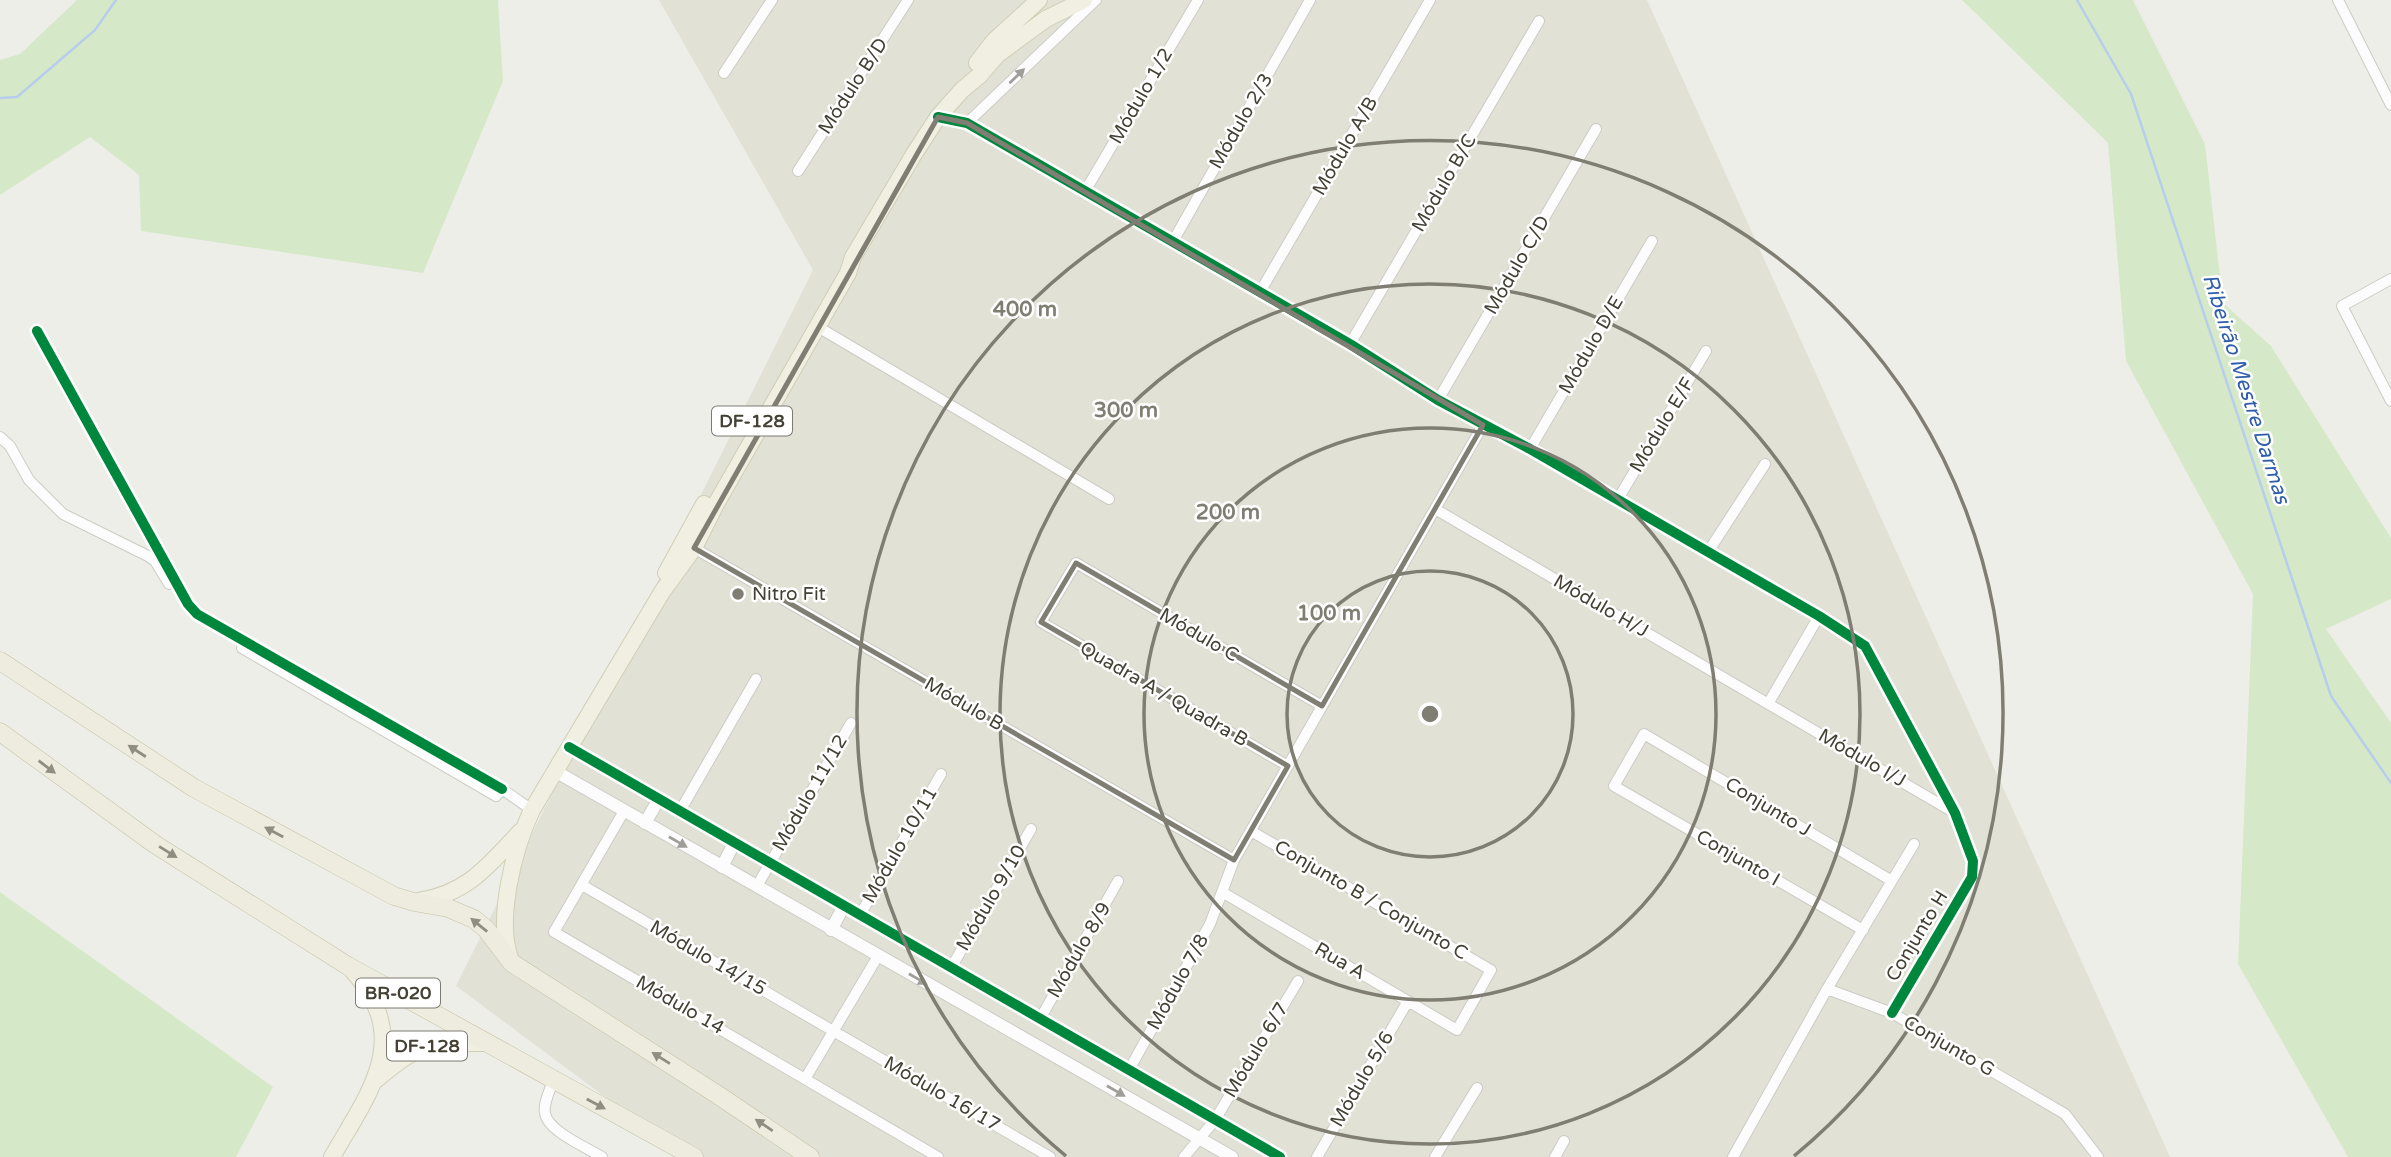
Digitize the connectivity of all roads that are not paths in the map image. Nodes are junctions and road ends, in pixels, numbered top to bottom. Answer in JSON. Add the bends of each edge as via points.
{"nodes":[{"id":1,"x":772,"y":0,"type":"edge"},
{"id":2,"x":908,"y":0,"type":"edge"},
{"id":3,"x":1039,"y":0,"type":"edge"},
{"id":4,"x":1084,"y":0,"type":"edge"},
{"id":5,"x":1096,"y":0,"type":"edge"},
{"id":6,"x":1198,"y":0,"type":"edge"},
{"id":7,"x":1310,"y":0,"type":"edge"},
{"id":8,"x":1430,"y":0,"type":"edge"},
{"id":9,"x":2338,"y":0,"type":"edge"},
{"id":10,"x":1539,"y":21,"type":"dead end"},
{"id":11,"x":724,"y":73,"type":"dead end"},
{"id":12,"x":962,"y":90,"type":"junction"},
{"id":13,"x":2391,"y":104,"type":"edge"},
{"id":14,"x":938,"y":117,"type":"junction"},
{"id":15,"x":967,"y":123,"type":"junction"},
{"id":16,"x":1596,"y":129,"type":"dead end"},
{"id":17,"x":798,"y":171,"type":"dead end"},
{"id":18,"x":1084,"y":193,"type":"junction"},
{"id":19,"x":1652,"y":241,"type":"dead end"},
{"id":20,"x":1172,"y":243,"type":"junction"},
{"id":21,"x":853,"y":257,"type":"junction"},
{"id":22,"x":2391,"y":279,"type":"edge"},
{"id":23,"x":1260,"y":292,"type":"junction"},
{"id":24,"x":818,"y":327,"type":"junction"},
{"id":25,"x":37,"y":331,"type":"dead end"},
{"id":26,"x":1350,"y":344,"type":"junction"},
{"id":27,"x":1706,"y":351,"type":"dead end"},
{"id":28,"x":786,"y":381,"type":"junction"},
{"id":29,"x":769,"y":391,"type":"junction"},
{"id":30,"x":1438,"y":400,"type":"junction"},
{"id":31,"x":2391,"y":401,"type":"edge"},
{"id":32,"x":1483,"y":425,"type":"junction"},
{"id":33,"x":0,"y":437,"type":"edge"},
{"id":34,"x":1530,"y":449,"type":"junction"},
{"id":35,"x":1765,"y":464,"type":"dead end"},
{"id":36,"x":714,"y":498,"type":"junction"},
{"id":37,"x":1109,"y":499,"type":"dead end"},
{"id":38,"x":1618,"y":499,"type":"junction"},
{"id":39,"x":1435,"y":509,"type":"junction"},
{"id":40,"x":692,"y":526,"type":"junction"},
{"id":41,"x":694,"y":548,"type":"junction"},
{"id":42,"x":1708,"y":551,"type":"junction"},
{"id":43,"x":672,"y":563,"type":"junction"},
{"id":44,"x":662,"y":592,"type":"junction"},
{"id":45,"x":1819,"y":616,"type":"junction"},
{"id":46,"x":1041,"y":622,"type":"joint"},
{"id":47,"x":0,"y":661,"type":"edge"},
{"id":48,"x":756,"y":680,"type":"dead end"},
{"id":49,"x":1768,"y":704,"type":"junction"},
{"id":50,"x":1322,"y":706,"type":"junction"},
{"id":51,"x":851,"y":723,"type":"dead end"},
{"id":52,"x":0,"y":732,"type":"edge"},
{"id":53,"x":1644,"y":734,"type":"joint"},
{"id":54,"x":569,"y":747,"type":"junction"},
{"id":55,"x":1288,"y":766,"type":"junction"},
{"id":56,"x":555,"y":771,"type":"junction"},
{"id":57,"x":941,"y":774,"type":"dead end"},
{"id":58,"x":502,"y":789,"type":"junction"},
{"id":59,"x":659,"y":799,"type":"junction"},
{"id":60,"x":532,"y":810,"type":"junction"},
{"id":61,"x":624,"y":811,"type":"junction"},
{"id":62,"x":680,"y":811,"type":"junction"},
{"id":63,"x":1955,"y":813,"type":"junction"},
{"id":64,"x":645,"y":823,"type":"junction"},
{"id":65,"x":523,"y":829,"type":"junction"},
{"id":66,"x":1031,"y":829,"type":"dead end"},
{"id":67,"x":1251,"y":831,"type":"junction"},
{"id":68,"x":734,"y":843,"type":"junction"},
{"id":69,"x":1914,"y":844,"type":"dead end"},
{"id":70,"x":1234,"y":860,"type":"junction"},
{"id":71,"x":770,"y":863,"type":"junction"},
{"id":72,"x":722,"y":867,"type":"junction"},
{"id":73,"x":1118,"y":881,"type":"dead end"},
{"id":74,"x":1892,"y":881,"type":"junction"},
{"id":75,"x":582,"y":884,"type":"junction"},
{"id":76,"x":757,"y":886,"type":"junction"},
{"id":77,"x":1222,"y":892,"type":"junction"},
{"id":78,"x":414,"y":902,"type":"junction"},
{"id":79,"x":844,"y":906,"type":"junction"},
{"id":80,"x":860,"y":915,"type":"junction"},
{"id":81,"x":831,"y":930,"type":"junction"},
{"id":82,"x":1863,"y":930,"type":"junction"},
{"id":83,"x":878,"y":956,"type":"junction"},
{"id":84,"x":512,"y":963,"type":"junction"},
{"id":85,"x":348,"y":966,"type":"junction"},
{"id":86,"x":951,"y":968,"type":"junction"},
{"id":87,"x":1298,"y":981,"type":"dead end"},
{"id":88,"x":1827,"y":989,"type":"junction"},
{"id":89,"x":1408,"y":1001,"type":"junction"},
{"id":90,"x":1010,"y":1002,"type":"junction"},
{"id":91,"x":1892,"y":1013,"type":"junction"},
{"id":92,"x":1040,"y":1019,"type":"junction"},
{"id":93,"x":998,"y":1024,"type":"junction"},
{"id":94,"x":1457,"y":1030,"type":"joint"},
{"id":95,"x":834,"y":1031,"type":"junction"},
{"id":96,"x":489,"y":1042,"type":"junction"},
{"id":97,"x":1129,"y":1070,"type":"junction"},
{"id":98,"x":805,"y":1079,"type":"junction"},
{"id":99,"x":376,"y":1080,"type":"junction"},
{"id":100,"x":553,"y":1081,"type":"junction"},
{"id":101,"x":1478,"y":1088,"type":"dead end"},
{"id":102,"x":1215,"y":1119,"type":"junction"},
{"id":103,"x":1198,"y":1138,"type":"junction"},
{"id":104,"x":1564,"y":1141,"type":"dead end"},
{"id":105,"x":331,"y":1157,"type":"edge"},
{"id":106,"x":602,"y":1157,"type":"edge"},
{"id":107,"x":694,"y":1157,"type":"edge"},
{"id":108,"x":810,"y":1157,"type":"edge"},
{"id":109,"x":938,"y":1157,"type":"edge"},
{"id":110,"x":1050,"y":1157,"type":"edge"},
{"id":111,"x":1184,"y":1157,"type":"edge"},
{"id":112,"x":1231,"y":1157,"type":"edge"},
{"id":113,"x":1280,"y":1157,"type":"edge"},
{"id":114,"x":1317,"y":1157,"type":"edge"},
{"id":115,"x":1435,"y":1157,"type":"edge"},
{"id":116,"x":1555,"y":1157,"type":"edge"},
{"id":117,"x":1733,"y":1157,"type":"edge"},
{"id":118,"x":2098,"y":1157,"type":"edge"}],
"edges":[{"from":1,"to":11,"type":"street"},
{"from":2,"to":17,"type":"street","name":"Módulo B/D"},
{"from":3,"to":12,"type":"main road","name":"DF-128","number":"DF-128","via":[[994,41]]},
{"from":4,"to":12,"type":"main road","name":"DF-128","number":"DF-128","via":[[1024,35]]},
{"from":15,"to":5,"type":"street","one_way":true},
{"from":6,"to":18,"type":"street","name":"Módulo 1/2"},
{"from":7,"to":20,"type":"street","name":"Módulo 2/3"},
{"from":8,"to":23,"type":"street","name":"Módulo A/B"},
{"from":9,"to":13,"type":"street"},
{"from":10,"to":26,"type":"street","name":"Módulo B/C"},
{"from":12,"to":14,"type":"main road","name":"DF-128","number":"DF-128"},
{"from":14,"to":15,"type":"street"},
{"from":14,"to":21,"type":"main road","name":"DF-128","number":"DF-128"},
{"from":15,"to":18,"type":"street"},
{"from":16,"to":30,"type":"street","name":"Módulo C/D"},
{"from":18,"to":20,"type":"street"},
{"from":19,"to":34,"type":"street","name":"Módulo D/E"},
{"from":20,"to":23,"type":"street"},
{"from":21,"to":24,"type":"main road","name":"DF-128","number":"DF-128"},
{"from":21,"to":29,"type":"main road","name":"DF-128","number":"DF-128"},
{"from":22,"to":31,"type":"street","via":[[2342,306]]},
{"from":23,"to":26,"type":"street"},
{"from":24,"to":28,"type":"main road","name":"DF-128","number":"DF-128"},
{"from":24,"to":37,"type":"street"},
{"from":25,"to":58,"type":"street","via":[[181,593],[197,614]]},
{"from":26,"to":30,"type":"street"},
{"from":27,"to":38,"type":"street","name":"Módulo E/F"},
{"from":28,"to":29,"type":"main road"},
{"from":28,"to":36,"type":"main road","name":"DF-128","number":"DF-128"},
{"from":29,"to":36,"type":"main road","name":"DF-128","number":"DF-128"},
{"from":30,"to":32,"type":"street"},
{"from":32,"to":34,"type":"street"},
{"from":32,"to":39,"type":"street","name":"Módulo 7/8"},
{"from":33,"to":58,"type":"street","via":[[29,480],[63,514],[155,561],[188,616],[496,796]]},
{"from":34,"to":38,"type":"street"},
{"from":35,"to":42,"type":"street"},
{"from":36,"to":40,"type":"main road","name":"DF-128","number":"DF-128"},
{"from":36,"to":41,"type":"main road","name":"DF-128","number":"DF-128"},
{"from":38,"to":42,"type":"street"},
{"from":39,"to":49,"type":"street","name":"Módulo H/J"},
{"from":39,"to":50,"type":"street","name":"Módulo 7/8"},
{"from":40,"to":41,"type":"main road"},
{"from":40,"to":43,"type":"main road","name":"DF-128","number":"DF-128"},
{"from":41,"to":43,"type":"main road"},
{"from":41,"to":44,"type":"main road","name":"DF-128","number":"DF-128"},
{"from":41,"to":70,"type":"street","name":"Módulo B"},
{"from":42,"to":45,"type":"street"},
{"from":43,"to":44,"type":"main road","name":"DF-128","number":"DF-128"},
{"from":44,"to":54,"type":"main road","name":"DF-128","number":"DF-128"},
{"from":45,"to":49,"type":"street"},
{"from":45,"to":63,"type":"street","via":[[1865,646]]},
{"from":46,"to":50,"type":"street","name":"Módulo C","via":[[1076,564]]},
{"from":46,"to":55,"type":"street","name":"Quadra A / Quadra B"},
{"from":78,"to":47,"type":"highway","one_way":true,"via":[[394,896],[194,789]]},
{"from":48,"to":62,"type":"street"},
{"from":49,"to":63,"type":"street","name":"Módulo I/J"},
{"from":50,"to":55,"type":"street","name":"Módulo 7/8"},
{"from":51,"to":71,"type":"street","name":"Módulo 11/12"},
{"from":52,"to":85,"type":"highway","number":"BR-020","one_way":true,"via":[[156,845]]},
{"from":53,"to":74,"type":"street","name":"Conjunto J"},
{"from":53,"to":82,"type":"street","name":"Conjunto I","via":[[1614,786]]},
{"from":54,"to":56,"type":"main road","name":"DF-128","number":"DF-128"},
{"from":54,"to":59,"type":"street"},
{"from":55,"to":67,"type":"street","name":"Módulo 7/8"},
{"from":56,"to":60,"type":"main road","name":"DF-128","number":"DF-128"},
{"from":56,"to":61,"type":"street"},
{"from":57,"to":80,"type":"street","name":"Módulo 10/11"},
{"from":58,"to":60,"type":"street"},
{"from":59,"to":62,"type":"street"},
{"from":59,"to":64,"type":"street"},
{"from":60,"to":65,"type":"main road","name":"DF-128","number":"DF-128"},
{"from":61,"to":64,"type":"street"},
{"from":61,"to":75,"type":"street"},
{"from":62,"to":68,"type":"street"},
{"from":63,"to":91,"type":"street","name":"Conjunto H","via":[[1973,862],[1972,877]]},
{"from":64,"to":72,"type":"street","one_way":true},
{"from":65,"to":78,"type":"main road","name":"DF-128","number":"DF-128","via":[[465,886],[440,898]]},
{"from":65,"to":84,"type":"main road","name":"DF-128","number":"DF-128","via":[[508,888],[505,933]]},
{"from":66,"to":86,"type":"street","name":"Módulo 9/10"},
{"from":67,"to":70,"type":"street","name":"Módulo 7/8"},
{"from":67,"to":94,"type":"street","name":"Conjunto B / Conjunto C","via":[[1491,970]]},
{"from":68,"to":71,"type":"street"},
{"from":68,"to":72,"type":"street"},
{"from":69,"to":74,"type":"street"},
{"from":70,"to":77,"type":"street","name":"Módulo 7/8"},
{"from":71,"to":76,"type":"street","name":"Módulo 11/12"},
{"from":71,"to":79,"type":"street"},
{"from":72,"to":76,"type":"street"},
{"from":73,"to":92,"type":"street","name":"Módulo 8/9"},
{"from":74,"to":82,"type":"street"},
{"from":75,"to":95,"type":"street","name":"Módulo 14/15"},
{"from":75,"to":98,"type":"street","name":"Módulo 14","via":[[554,932]]},
{"from":76,"to":81,"type":"street"},
{"from":77,"to":89,"type":"street","name":"Rua A"},
{"from":77,"to":97,"type":"street","name":"Módulo 7/8","via":[[1210,925]]},
{"from":84,"to":78,"type":"highway","one_way":true,"via":[[474,919]]},
{"from":79,"to":80,"type":"street"},
{"from":79,"to":81,"type":"street"},
{"from":80,"to":86,"type":"street"},
{"from":81,"to":83,"type":"street"},
{"from":82,"to":88,"type":"street"},
{"from":83,"to":93,"type":"street","one_way":true},
{"from":83,"to":95,"type":"street"},
{"from":108,"to":84,"type":"highway","one_way":true},
{"from":85,"to":96,"type":"highway","number":"BR-020"},
{"from":85,"to":99,"type":"main road","number":"DF-128","via":[[374,1001],[382,1025],[383,1049]]},
{"from":86,"to":90,"type":"street"},
{"from":87,"to":102,"type":"street","name":"Módulo 6/7"},
{"from":88,"to":91,"type":"street","name":"Conjunto G"},
{"from":88,"to":117,"type":"street"},
{"from":89,"to":94,"type":"street","name":"Rua A"},
{"from":89,"to":114,"type":"street","name":"Módulo 5/6"},
{"from":90,"to":92,"type":"street"},
{"from":90,"to":93,"type":"street"},
{"from":91,"to":118,"type":"street","name":"Conjunto G","via":[[2065,1114]]},
{"from":92,"to":97,"type":"street"},
{"from":93,"to":103,"type":"street","one_way":true},
{"from":95,"to":98,"type":"street"},
{"from":95,"to":110,"type":"street","name":"Módulo 16/17"},
{"from":96,"to":99,"type":"main road","number":"DF-128","via":[[440,1042],[421,1047]]},
{"from":96,"to":100,"type":"highway","number":"BR-020"},
{"from":97,"to":102,"type":"street"},
{"from":98,"to":109,"type":"street","name":"Módulo 14"},
{"from":99,"to":105,"type":"main road","number":"DF-128"},
{"from":100,"to":106,"type":"street","via":[[544,1115],[550,1124]]},
{"from":100,"to":107,"type":"highway","number":"BR-020","one_way":true},
{"from":101,"to":115,"type":"street"},
{"from":102,"to":103,"type":"street","name":"Módulo 6/7"},
{"from":102,"to":113,"type":"street"},
{"from":103,"to":111,"type":"street","name":"Módulo 6/7"},
{"from":103,"to":112,"type":"street"},
{"from":104,"to":116,"type":"street"}]}
